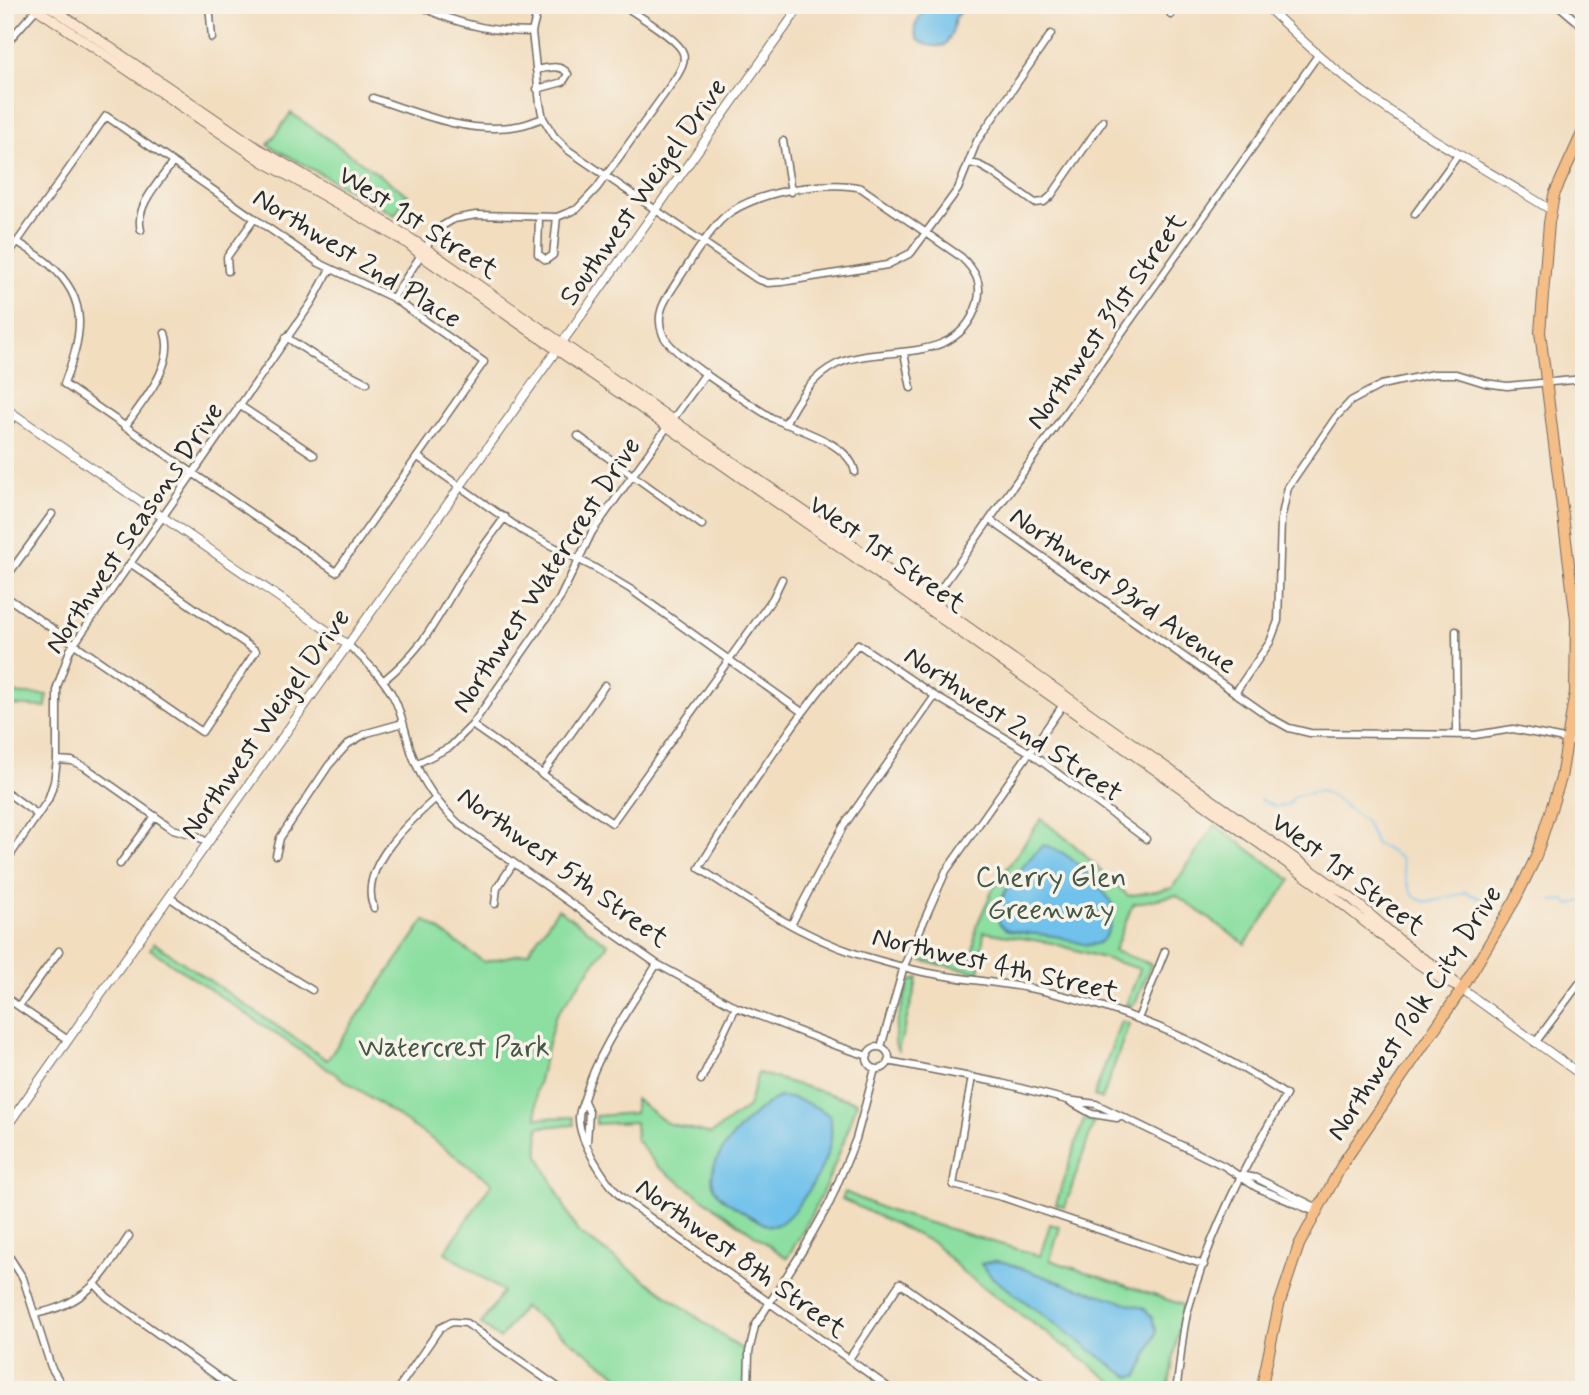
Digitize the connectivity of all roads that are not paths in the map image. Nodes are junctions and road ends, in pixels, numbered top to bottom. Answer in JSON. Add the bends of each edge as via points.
{"nodes":[{"id":1,"x":48,"y":5,"type":"edge"},
{"id":2,"x":209,"y":5,"type":"edge"},
{"id":3,"x":539,"y":5,"type":"edge"},
{"id":4,"x":623,"y":5,"type":"edge"},
{"id":5,"x":801,"y":5,"type":"edge"},
{"id":6,"x":1174,"y":5,"type":"edge"},
{"id":7,"x":1265,"y":5,"type":"edge"},
{"id":8,"x":1558,"y":5,"type":"edge"},
{"id":9,"x":35,"y":6,"type":"edge"},
{"id":10,"x":425,"y":8,"type":"dead end"},
{"id":11,"x":1171,"y":15,"type":"dead end"},
{"id":12,"x":1584,"y":27,"type":"edge"},
{"id":13,"x":532,"y":32,"type":"junction"},
{"id":14,"x":1051,"y":34,"type":"dead end"},
{"id":15,"x":212,"y":38,"type":"dead end"},
{"id":16,"x":5,"y":46,"type":"edge"},
{"id":17,"x":1318,"y":55,"type":"junction"},
{"id":18,"x":536,"y":70,"type":"junction"},
{"id":19,"x":537,"y":89,"type":"junction"},
{"id":20,"x":373,"y":98,"type":"dead end"},
{"id":21,"x":543,"y":118,"type":"junction"},
{"id":22,"x":1103,"y":121,"type":"dead end"},
{"id":23,"x":1584,"y":129,"type":"edge"},
{"id":24,"x":783,"y":141,"type":"dead end"},
{"id":25,"x":1458,"y":155,"type":"junction"},
{"id":26,"x":173,"y":162,"type":"junction"},
{"id":27,"x":969,"y":163,"type":"junction"},
{"id":28,"x":606,"y":177,"type":"junction"},
{"id":29,"x":791,"y":191,"type":"junction"},
{"id":30,"x":1551,"y":210,"type":"junction"},
{"id":31,"x":655,"y":211,"type":"junction"},
{"id":32,"x":1415,"y":214,"type":"dead end"},
{"id":33,"x":556,"y":217,"type":"junction"},
{"id":34,"x":255,"y":218,"type":"junction"},
{"id":35,"x":539,"y":218,"type":"junction"},
{"id":36,"x":141,"y":230,"type":"dead end"},
{"id":37,"x":926,"y":233,"type":"junction"},
{"id":38,"x":18,"y":242,"type":"junction"},
{"id":39,"x":703,"y":244,"type":"junction"},
{"id":40,"x":423,"y":252,"type":"junction"},
{"id":41,"x":5,"y":259,"type":"edge"},
{"id":42,"x":330,"y":270,"type":"junction"},
{"id":43,"x":228,"y":271,"type":"dead end"},
{"id":44,"x":393,"y":298,"type":"junction"},
{"id":45,"x":165,"y":332,"type":"dead end"},
{"id":46,"x":286,"y":337,"type":"junction"},
{"id":47,"x":560,"y":347,"type":"junction"},
{"id":48,"x":904,"y":353,"type":"junction"},
{"id":49,"x":706,"y":373,"type":"junction"},
{"id":50,"x":1584,"y":379,"type":"edge"},
{"id":51,"x":1545,"y":382,"type":"junction"},
{"id":52,"x":367,"y":383,"type":"dead end"},
{"id":53,"x":911,"y":388,"type":"dead end"},
{"id":54,"x":239,"y":405,"type":"junction"},
{"id":55,"x":5,"y":408,"type":"edge"},
{"id":56,"x":15,"y":415,"type":"junction"},
{"id":57,"x":670,"y":424,"type":"junction"},
{"id":58,"x":785,"y":424,"type":"junction"},
{"id":59,"x":125,"y":427,"type":"junction"},
{"id":60,"x":5,"y":428,"type":"edge"},
{"id":61,"x":578,"y":436,"type":"dead end"},
{"id":62,"x":314,"y":455,"type":"dead end"},
{"id":63,"x":418,"y":457,"type":"junction"},
{"id":64,"x":855,"y":472,"type":"dead end"},
{"id":65,"x":192,"y":473,"type":"junction"},
{"id":66,"x":633,"y":476,"type":"junction"},
{"id":67,"x":461,"y":486,"type":"junction"},
{"id":68,"x":52,"y":514,"type":"dead end"},
{"id":69,"x":163,"y":516,"type":"junction"},
{"id":70,"x":505,"y":517,"type":"junction"},
{"id":71,"x":990,"y":520,"type":"junction"},
{"id":72,"x":702,"y":525,"type":"dead end"},
{"id":73,"x":578,"y":560,"type":"junction"},
{"id":74,"x":130,"y":563,"type":"junction"},
{"id":75,"x":5,"y":579,"type":"edge"},
{"id":76,"x":782,"y":579,"type":"dead end"},
{"id":77,"x":5,"y":596,"type":"edge"},
{"id":78,"x":930,"y":605,"type":"junction"},
{"id":79,"x":1456,"y":631,"type":"dead end"},
{"id":80,"x":74,"y":644,"type":"junction"},
{"id":81,"x":348,"y":645,"type":"junction"},
{"id":82,"x":728,"y":659,"type":"junction"},
{"id":83,"x":383,"y":681,"type":"junction"},
{"id":84,"x":605,"y":685,"type":"dead end"},
{"id":85,"x":1235,"y":693,"type":"junction"},
{"id":86,"x":935,"y":695,"type":"junction"},
{"id":87,"x":1065,"y":701,"type":"junction"},
{"id":88,"x":802,"y":712,"type":"junction"},
{"id":89,"x":403,"y":723,"type":"junction"},
{"id":90,"x":472,"y":725,"type":"junction"},
{"id":91,"x":1457,"y":735,"type":"junction"},
{"id":92,"x":1569,"y":739,"type":"junction"},
{"id":93,"x":1584,"y":743,"type":"edge"},
{"id":94,"x":1029,"y":752,"type":"junction"},
{"id":95,"x":57,"y":760,"type":"junction"},
{"id":96,"x":416,"y":764,"type":"junction"},
{"id":97,"x":542,"y":775,"type":"junction"},
{"id":98,"x":5,"y":791,"type":"edge"},
{"id":99,"x":435,"y":799,"type":"junction"},
{"id":100,"x":38,"y":815,"type":"junction"},
{"id":101,"x":155,"y":816,"type":"junction"},
{"id":102,"x":1146,"y":839,"type":"dead end"},
{"id":103,"x":208,"y":843,"type":"junction"},
{"id":104,"x":276,"y":855,"type":"dead end"},
{"id":105,"x":5,"y":863,"type":"edge"},
{"id":106,"x":120,"y":864,"type":"dead end"},
{"id":107,"x":513,"y":864,"type":"junction"},
{"id":108,"x":169,"y":897,"type":"junction"},
{"id":109,"x":495,"y":904,"type":"dead end"},
{"id":110,"x":374,"y":908,"type":"dead end"},
{"id":111,"x":791,"y":925,"type":"junction"},
{"id":112,"x":59,"y":951,"type":"dead end"},
{"id":113,"x":1165,"y":951,"type":"dead end"},
{"id":114,"x":657,"y":964,"type":"junction"},
{"id":115,"x":904,"y":966,"type":"junction"},
{"id":116,"x":1584,"y":977,"type":"edge"},
{"id":117,"x":1462,"y":989,"type":"junction"},
{"id":118,"x":312,"y":990,"type":"dead end"},
{"id":119,"x":5,"y":997,"type":"edge"},
{"id":120,"x":19,"y":1006,"type":"junction"},
{"id":121,"x":736,"y":1007,"type":"junction"},
{"id":122,"x":1138,"y":1019,"type":"junction"},
{"id":123,"x":68,"y":1040,"type":"junction"},
{"id":124,"x":1535,"y":1043,"type":"junction"},
{"id":125,"x":881,"y":1047,"type":"junction"},
{"id":126,"x":868,"y":1056,"type":"junction"},
{"id":127,"x":888,"y":1061,"type":"junction"},
{"id":128,"x":875,"y":1069,"type":"junction"},
{"id":129,"x":972,"y":1077,"type":"junction"},
{"id":130,"x":1584,"y":1077,"type":"edge"},
{"id":131,"x":701,"y":1080,"type":"dead end"},
{"id":132,"x":5,"y":1129,"type":"edge"},
{"id":133,"x":1241,"y":1175,"type":"junction"},
{"id":134,"x":1316,"y":1210,"type":"junction"},
{"id":135,"x":129,"y":1236,"type":"dead end"},
{"id":136,"x":5,"y":1251,"type":"edge"},
{"id":137,"x":1204,"y":1265,"type":"junction"},
{"id":138,"x":96,"y":1285,"type":"junction"},
{"id":139,"x":768,"y":1303,"type":"junction"},
{"id":140,"x":35,"y":1314,"type":"junction"},
{"id":141,"x":849,"y":1359,"type":"junction"},
{"id":142,"x":65,"y":1390,"type":"edge"},
{"id":143,"x":236,"y":1390,"type":"edge"},
{"id":144,"x":397,"y":1390,"type":"edge"},
{"id":145,"x":562,"y":1390,"type":"edge"},
{"id":146,"x":748,"y":1390,"type":"edge"},
{"id":147,"x":892,"y":1390,"type":"edge"},
{"id":148,"x":1050,"y":1390,"type":"edge"},
{"id":149,"x":1176,"y":1390,"type":"edge"},
{"id":150,"x":1261,"y":1390,"type":"edge"}],
"edges":[{"from":1,"to":40,"type":"main road","name":"West 1st Street","via":[[259,149],[387,223]]},
{"from":2,"to":15,"type":"street"},
{"from":3,"to":13,"type":"street"},
{"from":4,"to":28,"type":"street","via":[[676,43],[684,60]]},
{"from":5,"to":31,"type":"street","name":"Southwest Weigel Drive"},
{"from":6,"to":11,"type":"street"},
{"from":7,"to":17,"type":"street"},
{"from":8,"to":12,"type":"street"},
{"from":9,"to":16,"type":"street"},
{"from":9,"to":40,"type":"main road","name":"West 1st Street","via":[[262,161]]},
{"from":10,"to":13,"type":"street","via":[[462,24]]},
{"from":13,"to":18,"type":"street"},
{"from":14,"to":27,"type":"street","via":[[977,141]]},
{"from":17,"to":25,"type":"street","via":[[1371,98]]},
{"from":17,"to":71,"type":"street","name":"Northwest 31st Street"},
{"from":18,"to":19,"type":"street"},
{"from":18,"to":19,"type":"street","via":[[558,67],[568,74],[563,82]]},
{"from":19,"to":21,"type":"street"},
{"from":20,"to":21,"type":"street","via":[[489,128],[517,127]]},
{"from":21,"to":28,"type":"street","via":[[568,150]]},
{"from":22,"to":27,"type":"street","via":[[1044,202],[1035,203]]},
{"from":23,"to":30,"type":"main road","name":"Northwest Polk City Drive"},
{"from":24,"to":29,"type":"street"},
{"from":25,"to":30,"type":"street"},
{"from":25,"to":32,"type":"street"},
{"from":26,"to":34,"type":"street","name":"Northwest 2nd Place"},
{"from":26,"to":36,"type":"street","via":[[142,208]]},
{"from":26,"to":38,"type":"street","name":"Northwest 2nd Place","via":[[106,116]]},
{"from":27,"to":37,"type":"street","via":[[958,190]]},
{"from":28,"to":31,"type":"street"},
{"from":28,"to":33,"type":"street","via":[[583,205]]},
{"from":29,"to":37,"type":"street","via":[[861,188]]},
{"from":29,"to":39,"type":"street","via":[[735,208]]},
{"from":30,"to":51,"type":"main road","name":"Northwest Polk City Drive","via":[[1540,332]]},
{"from":31,"to":39,"type":"street"},
{"from":31,"to":47,"type":"street","name":"Southwest Weigel Drive"},
{"from":33,"to":35,"type":"street"},
{"from":33,"to":35,"type":"street","via":[[553,255],[546,260],[538,254]]},
{"from":34,"to":42,"type":"street","name":"Northwest 2nd Place"},
{"from":34,"to":43,"type":"street","via":[[227,257]]},
{"from":35,"to":40,"type":"street","via":[[454,219],[442,226]]},
{"from":37,"to":39,"type":"street","via":[[911,253],[897,261],[768,283]]},
{"from":37,"to":48,"type":"street","via":[[972,268],[981,294],[963,329],[946,342]]},
{"from":38,"to":41,"type":"street"},
{"from":38,"to":59,"type":"street","via":[[62,277],[78,309],[79,339],[64,384]]},
{"from":39,"to":49,"type":"street","via":[[665,300],[660,325],[675,352]]},
{"from":40,"to":44,"type":"street"},
{"from":40,"to":47,"type":"main road","name":"West 1st Street"},
{"from":42,"to":44,"type":"street","name":"Northwest 2nd Place"},
{"from":42,"to":46,"type":"street","name":"Northwest Seasons Drive"},
{"from":44,"to":63,"type":"street","name":"Northwest 2nd Place","via":[[484,362]]},
{"from":45,"to":59,"type":"street","via":[[167,350],[158,376]]},
{"from":46,"to":52,"type":"street"},
{"from":46,"to":54,"type":"street","name":"Northwest Seasons Drive"},
{"from":47,"to":57,"type":"main road","name":"West 1st Street"},
{"from":47,"to":67,"type":"street","name":"Northwest Weigel Drive"},
{"from":48,"to":53,"type":"street"},
{"from":48,"to":58,"type":"street","via":[[840,363],[824,371],[810,384]]},
{"from":49,"to":57,"type":"street","name":"Northwest Watercrest Drive"},
{"from":49,"to":58,"type":"street"},
{"from":50,"to":51,"type":"street"},
{"from":51,"to":85,"type":"street","via":[[1496,385],[1456,374],[1433,374],[1370,389],[1342,408],[1288,487],[1280,520],[1278,621]]},
{"from":51,"to":92,"type":"main road","name":"Northwest Polk City Drive","via":[[1576,620]]},
{"from":54,"to":62,"type":"street"},
{"from":54,"to":65,"type":"street","name":"Northwest Seasons Drive"},
{"from":55,"to":56,"type":"street","name":"Northwest 5th Street"},
{"from":56,"to":60,"type":"street"},
{"from":56,"to":69,"type":"street","name":"Northwest 5th Street"},
{"from":57,"to":66,"type":"street","name":"Northwest Watercrest Drive"},
{"from":57,"to":78,"type":"main road","name":"West 1st Street"},
{"from":58,"to":64,"type":"street","via":[[842,451]]},
{"from":59,"to":65,"type":"street"},
{"from":61,"to":66,"type":"street"},
{"from":63,"to":65,"type":"street","via":[[336,572]]},
{"from":63,"to":67,"type":"street"},
{"from":65,"to":69,"type":"street","name":"Northwest Seasons Drive"},
{"from":66,"to":72,"type":"street"},
{"from":66,"to":73,"type":"street","name":"Northwest Watercrest Drive","via":[[592,532]]},
{"from":67,"to":70,"type":"street"},
{"from":67,"to":81,"type":"street","name":"Northwest Weigel Drive"},
{"from":68,"to":75,"type":"street"},
{"from":69,"to":74,"type":"street","name":"Northwest Seasons Drive"},
{"from":69,"to":81,"type":"street","name":"Northwest 5th Street"},
{"from":70,"to":73,"type":"street"},
{"from":70,"to":83,"type":"street","via":[[430,634]]},
{"from":71,"to":78,"type":"street","name":"Northwest 31st Street"},
{"from":71,"to":85,"type":"street","name":"Northwest 93rd Avenue"},
{"from":73,"to":82,"type":"street","via":[[630,589]]},
{"from":73,"to":90,"type":"street","name":"Northwest Watercrest Drive","via":[[552,612]]},
{"from":74,"to":80,"type":"street","name":"Northwest Seasons Drive"},
{"from":74,"to":80,"type":"street","via":[[256,651],[202,732]]},
{"from":76,"to":82,"type":"street"},
{"from":77,"to":80,"type":"street"},
{"from":78,"to":87,"type":"main road","name":"West 1st Street"},
{"from":79,"to":91,"type":"street"},
{"from":80,"to":95,"type":"street","name":"Northwest Seasons Drive","via":[[57,687]]},
{"from":81,"to":83,"type":"street","name":"Northwest 5th Street"},
{"from":81,"to":103,"type":"street","name":"Northwest Weigel Drive"},
{"from":82,"to":88,"type":"street"},
{"from":82,"to":97,"type":"street","via":[[612,823]]},
{"from":83,"to":89,"type":"street","name":"Northwest 5th Street"},
{"from":84,"to":97,"type":"street"},
{"from":85,"to":91,"type":"street","name":"Northwest 93rd Avenue","via":[[1299,731]]},
{"from":86,"to":88,"type":"street","name":"Northwest 2nd Street","via":[[858,644]]},
{"from":86,"to":94,"type":"street","name":"Northwest 2nd Street"},
{"from":86,"to":111,"type":"street","via":[[843,827]]},
{"from":87,"to":94,"type":"street"},
{"from":87,"to":117,"type":"main road","name":"West 1st Street","via":[[1340,901],[1410,958]]},
{"from":88,"to":111,"type":"street","name":"Northwest 4th Street","via":[[699,868]]},
{"from":89,"to":96,"type":"street","name":"Northwest 5th Street"},
{"from":89,"to":104,"type":"street","via":[[348,744],[280,838]]},
{"from":90,"to":96,"type":"street","name":"Northwest Watercrest Drive","via":[[450,747]]},
{"from":90,"to":97,"type":"street"},
{"from":91,"to":92,"type":"street","name":"Northwest 93rd Avenue","via":[[1513,729]]},
{"from":92,"to":93,"type":"street","name":"Northwest 93rd Avenue"},
{"from":92,"to":117,"type":"main road","name":"Northwest Polk City Drive","via":[[1552,813],[1535,859]]},
{"from":94,"to":102,"type":"street","name":"Northwest 2nd Street"},
{"from":94,"to":115,"type":"street","via":[[946,871]]},
{"from":95,"to":100,"type":"street","name":"Northwest Seasons Drive","via":[[48,800]]},
{"from":95,"to":101,"type":"street","via":[[85,767]]},
{"from":96,"to":99,"type":"street","name":"Northwest 5th Street"},
{"from":98,"to":100,"type":"street"},
{"from":99,"to":107,"type":"street","name":"Northwest 5th Street","via":[[460,825]]},
{"from":99,"to":110,"type":"street","via":[[385,854],[369,893]]},
{"from":100,"to":105,"type":"street","name":"Northwest Seasons Drive"},
{"from":101,"to":103,"type":"street"},
{"from":101,"to":106,"type":"street"},
{"from":103,"to":108,"type":"street","name":"Northwest Weigel Drive"},
{"from":107,"to":109,"type":"street","via":[[497,888]]},
{"from":107,"to":114,"type":"street","name":"Northwest 5th Street"},
{"from":108,"to":118,"type":"street"},
{"from":108,"to":123,"type":"street","name":"Northwest Weigel Drive"},
{"from":111,"to":115,"type":"street","name":"Northwest 4th Street","via":[[856,953]]},
{"from":112,"to":120,"type":"street"},
{"from":113,"to":122,"type":"street"},
{"from":114,"to":121,"type":"street","name":"Northwest 5th Street"},
{"from":114,"to":139,"type":"street","name":"Northwest 8th Street","via":[[601,1056],[579,1119],[606,1182],[621,1197]]},
{"from":115,"to":122,"type":"street","name":"Northwest 4th Street","via":[[1045,991]]},
{"from":115,"to":125,"type":"street"},
{"from":116,"to":124,"type":"street"},
{"from":117,"to":124,"type":"street"},
{"from":117,"to":134,"type":"main road","name":"Northwest Polk City Drive","via":[[1363,1132]]},
{"from":119,"to":120,"type":"street"},
{"from":120,"to":123,"type":"street"},
{"from":121,"to":126,"type":"street","name":"Northwest 5th Street"},
{"from":121,"to":131,"type":"street"},
{"from":122,"to":133,"type":"street","name":"Northwest 4th Street","via":[[1222,1056],[1286,1095]]},
{"from":123,"to":132,"type":"street","name":"Northwest Weigel Drive"},
{"from":124,"to":130,"type":"street"},
{"from":125,"to":126,"type":"street"},
{"from":125,"to":127,"type":"street"},
{"from":126,"to":128,"type":"street"},
{"from":127,"to":128,"type":"street"},
{"from":127,"to":129,"type":"street"},
{"from":128,"to":139,"type":"street","via":[[856,1139],[830,1202]]},
{"from":129,"to":133,"type":"street","via":[[1096,1104]]},
{"from":129,"to":137,"type":"street","via":[[953,1185]]},
{"from":133,"to":134,"type":"street","via":[[1256,1187]]},
{"from":133,"to":137,"type":"street"},
{"from":134,"to":150,"type":"main road","name":"Northwest Polk City Drive","via":[[1284,1287]]},
{"from":135,"to":138,"type":"street"},
{"from":136,"to":140,"type":"street","via":[[23,1278]]},
{"from":137,"to":149,"type":"street","via":[[1186,1320]]},
{"from":138,"to":140,"type":"street","via":[[54,1310]]},
{"from":138,"to":143,"type":"street"},
{"from":139,"to":141,"type":"street","name":"Northwest 8th Street"},
{"from":139,"to":146,"type":"street","via":[[752,1334]]},
{"from":140,"to":142,"type":"street","via":[[51,1367]]},
{"from":141,"to":147,"type":"street","name":"Northwest 8th Street"},
{"from":141,"to":148,"type":"street","via":[[900,1283]]},
{"from":144,"to":145,"type":"street","via":[[440,1328],[452,1322],[466,1323]]}]}
